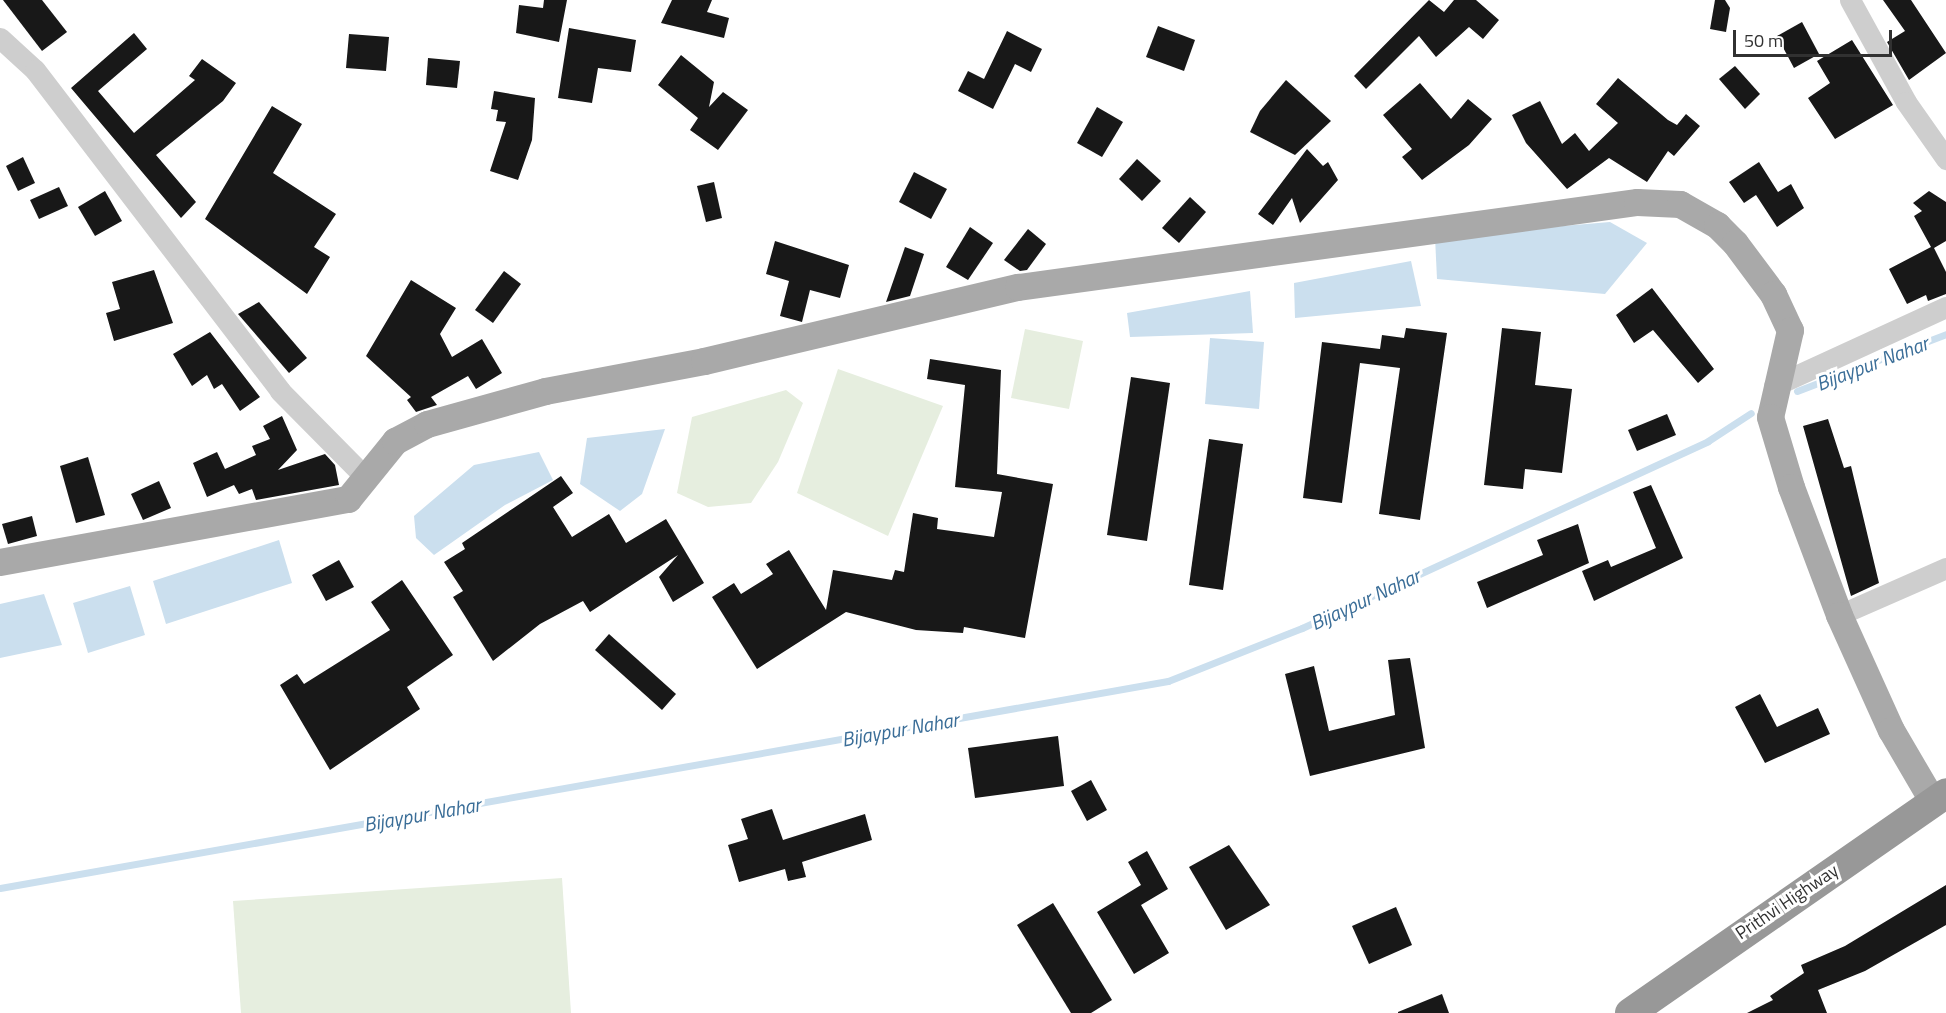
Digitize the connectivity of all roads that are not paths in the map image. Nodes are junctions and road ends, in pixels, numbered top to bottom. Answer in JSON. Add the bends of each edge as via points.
{"nodes":[{"id":1,"x":1850,"y":0,"type":"edge"},
{"id":2,"x":0,"y":38,"type":"edge"},
{"id":3,"x":1946,"y":159,"type":"edge"},
{"id":4,"x":1946,"y":307,"type":"edge"},
{"id":5,"x":1774,"y":386,"type":"junction"},
{"id":6,"x":363,"y":476,"type":"junction"},
{"id":7,"x":0,"y":562,"type":"edge"},
{"id":8,"x":1946,"y":568,"type":"edge"},
{"id":9,"x":1839,"y":615,"type":"junction"},
{"id":10,"x":1939,"y":798,"type":"edge"},
{"id":11,"x":1630,"y":1013,"type":"edge"}],
"edges":[{"from":1,"to":3,"type":"street","via":[[1906,102]]},
{"from":2,"to":6,"type":"street","via":[[35,70],[280,391]]},
{"from":4,"to":5,"type":"street"},
{"from":5,"to":6,"type":"main road","via":[[1790,330],[1773,294],[1735,243],[1703,215],[1680,204],[1637,202],[1018,287],[465,412],[427,424],[395,441]]},
{"from":5,"to":9,"type":"main road","via":[[1770,417]]},
{"from":6,"to":7,"type":"main road","via":[[348,499]]},
{"from":8,"to":9,"type":"street"},
{"from":9,"to":10,"type":"main road","via":[[1891,730]]},
{"from":10,"to":11,"type":"highway","name":"Prithvi Highway"}]}
